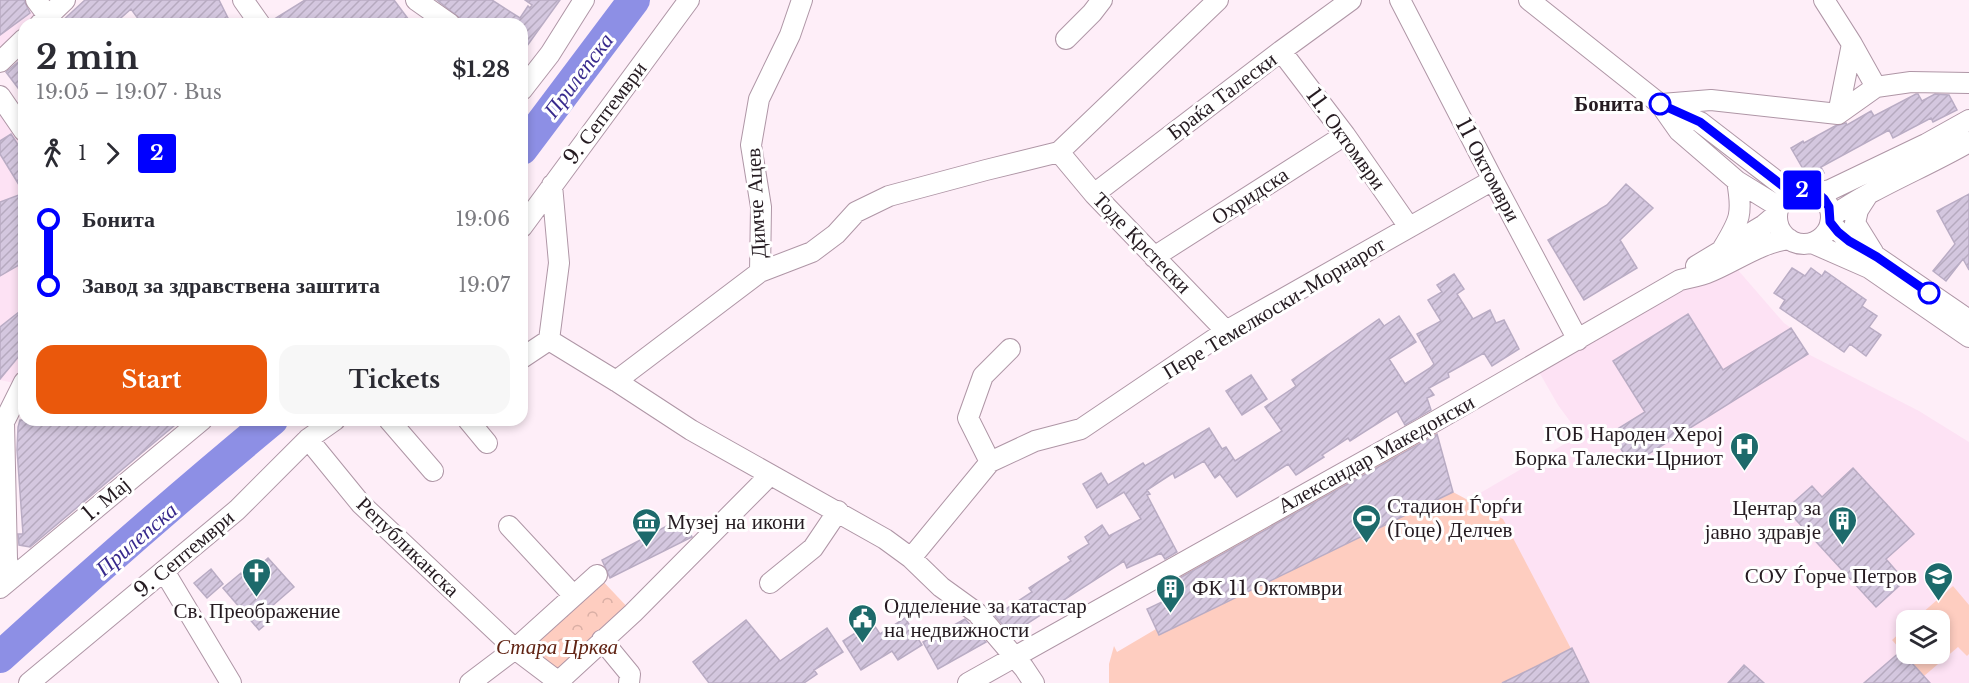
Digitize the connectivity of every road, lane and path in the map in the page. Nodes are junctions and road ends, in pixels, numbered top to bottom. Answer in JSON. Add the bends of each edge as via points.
{"nodes":[{"id":1,"x":36,"y":0,"type":"edge"},
{"id":2,"x":65,"y":0,"type":"edge"},
{"id":3,"x":243,"y":0,"type":"edge"},
{"id":4,"x":416,"y":0,"type":"edge"},
{"id":5,"x":584,"y":0,"type":"edge"},
{"id":6,"x":689,"y":0,"type":"edge"},
{"id":7,"x":802,"y":0,"type":"edge"},
{"id":8,"x":1102,"y":0,"type":"edge"},
{"id":9,"x":1218,"y":0,"type":"edge"},
{"id":10,"x":1351,"y":0,"type":"edge"},
{"id":11,"x":1400,"y":0,"type":"edge"},
{"id":12,"x":1529,"y":0,"type":"edge"},
{"id":13,"x":1824,"y":0,"type":"edge"},
{"id":14,"x":43,"y":18,"type":"edge"},
{"id":15,"x":46,"y":18,"type":"edge"},
{"id":16,"x":256,"y":18,"type":"edge"},
{"id":17,"x":442,"y":18,"type":"edge"},
{"id":18,"x":1066,"y":39,"type":"dead end"},
{"id":19,"x":1851,"y":44,"type":"junction"},
{"id":20,"x":18,"y":45,"type":"edge"},
{"id":21,"x":1281,"y":51,"type":"junction"},
{"id":22,"x":0,"y":62,"type":"edge"},
{"id":23,"x":528,"y":76,"type":"edge"},
{"id":24,"x":1969,"y":83,"type":"edge"},
{"id":25,"x":1876,"y":87,"type":"junction"},
{"id":26,"x":0,"y":96,"type":"edge"},
{"id":27,"x":1660,"y":104,"type":"junction"},
{"id":28,"x":1838,"y":114,"type":"junction"},
{"id":29,"x":1969,"y":120,"type":"edge"},
{"id":30,"x":18,"y":122,"type":"edge"},
{"id":31,"x":1345,"y":135,"type":"junction"},
{"id":32,"x":1969,"y":142,"type":"edge"},
{"id":33,"x":1059,"y":152,"type":"junction"},
{"id":34,"x":1492,"y":180,"type":"junction"},
{"id":35,"x":1737,"y":181,"type":"junction"},
{"id":36,"x":552,"y":185,"type":"junction"},
{"id":37,"x":1817,"y":193,"type":"junction"},
{"id":38,"x":1094,"y":194,"type":"junction"},
{"id":39,"x":1867,"y":196,"type":"junction"},
{"id":40,"x":1783,"y":205,"type":"junction"},
{"id":41,"x":528,"y":219,"type":"edge"},
{"id":42,"x":1831,"y":220,"type":"junction"},
{"id":43,"x":1409,"y":227,"type":"junction"},
{"id":44,"x":1789,"y":239,"type":"junction"},
{"id":45,"x":1812,"y":243,"type":"junction"},
{"id":46,"x":1722,"y":250,"type":"junction"},
{"id":47,"x":1154,"y":257,"type":"junction"},
{"id":48,"x":1877,"y":257,"type":"junction"},
{"id":49,"x":760,"y":272,"type":"junction"},
{"id":50,"x":1680,"y":280,"type":"junction"},
{"id":51,"x":1969,"y":320,"type":"edge"},
{"id":52,"x":1226,"y":331,"type":"junction"},
{"id":53,"x":1969,"y":338,"type":"edge"},
{"id":54,"x":549,"y":340,"type":"junction"},
{"id":55,"x":1578,"y":340,"type":"junction"},
{"id":56,"x":1010,"y":349,"type":"dead end"},
{"id":57,"x":528,"y":354,"type":"edge"},
{"id":58,"x":616,"y":381,"type":"junction"},
{"id":59,"x":18,"y":394,"type":"edge"},
{"id":60,"x":195,"y":426,"type":"edge"},
{"id":61,"x":326,"y":426,"type":"edge"},
{"id":62,"x":394,"y":426,"type":"edge"},
{"id":63,"x":473,"y":426,"type":"edge"},
{"id":64,"x":308,"y":439,"type":"junction"},
{"id":65,"x":487,"y":443,"type":"dead end"},
{"id":66,"x":990,"y":462,"type":"junction"},
{"id":67,"x":433,"y":471,"type":"dead end"},
{"id":68,"x":769,"y":476,"type":"junction"},
{"id":69,"x":838,"y":511,"type":"junction"},
{"id":70,"x":509,"y":526,"type":"dead end"},
{"id":71,"x":910,"y":558,"type":"junction"},
{"id":72,"x":164,"y":571,"type":"junction"},
{"id":73,"x":597,"y":574,"type":"dead end"},
{"id":74,"x":5,"y":583,"type":"edge"},
{"id":75,"x":770,"y":583,"type":"dead end"},
{"id":76,"x":574,"y":596,"type":"junction"},
{"id":77,"x":602,"y":640,"type":"junction"},
{"id":78,"x":515,"y":649,"type":"junction"},
{"id":79,"x":1015,"y":657,"type":"junction"},
{"id":80,"x":559,"y":682,"type":"edge"},
{"id":81,"x":28,"y":683,"type":"edge"},
{"id":82,"x":231,"y":683,"type":"edge"},
{"id":83,"x":470,"y":683,"type":"edge"},
{"id":84,"x":629,"y":683,"type":"edge"},
{"id":85,"x":968,"y":683,"type":"edge"},
{"id":86,"x":1034,"y":683,"type":"edge"}],
"edges":[{"from":1,"to":14,"type":"street"},
{"from":2,"to":15,"type":"street"},
{"from":3,"to":16,"type":"street"},
{"from":4,"to":17,"type":"street"},
{"from":5,"to":23,"type":"street","via":[[550,54]]},
{"from":6,"to":36,"type":"street","name":"9. Септември"},
{"from":7,"to":49,"type":"street","name":"Димче Ацев","via":[[759,99],[751,145],[761,207]]},
{"from":8,"to":18,"type":"street"},
{"from":9,"to":33,"type":"street"},
{"from":10,"to":21,"type":"street","name":"Браќа Талески"},
{"from":11,"to":34,"type":"street","name":"11 Октомври"},
{"from":12,"to":27,"type":"street"},
{"from":13,"to":19,"type":"street"},
{"from":19,"to":25,"type":"street"},
{"from":19,"to":28,"type":"street"},
{"from":20,"to":22,"type":"street"},
{"from":21,"to":31,"type":"street","name":"11. Октомври"},
{"from":21,"to":38,"type":"street","name":"Браќа Талески"},
{"from":24,"to":25,"type":"street","via":[[1911,82]]},
{"from":25,"to":28,"type":"street"},
{"from":26,"to":30,"type":"street"},
{"from":27,"to":28,"type":"street","via":[[1712,100]]},
{"from":27,"to":35,"type":"street","via":[[1679,132]]},
{"from":27,"to":40,"type":"street","via":[[1700,122]]},
{"from":29,"to":37,"type":"street","via":[[1926,144]]},
{"from":31,"to":43,"type":"street","name":"11. Октомври"},
{"from":31,"to":47,"type":"street","name":"Охридска"},
{"from":32,"to":39,"type":"street"},
{"from":33,"to":38,"type":"street","name":"Тоде Крстески"},
{"from":33,"to":49,"type":"street","via":[[889,196],[856,213],[812,252]]},
{"from":34,"to":43,"type":"street","name":"Пере Темелкоски-Морнарот"},
{"from":34,"to":55,"type":"street","name":"11 Октомври"},
{"from":35,"to":40,"type":"street"},
{"from":35,"to":46,"type":"street","via":[[1738,222]]},
{"from":36,"to":41,"type":"street","name":"9. Септември"},
{"from":36,"to":54,"type":"street","via":[[559,263]]},
{"from":37,"to":40,"type":"street","via":[[1800,190]]},
{"from":37,"to":42,"type":"street","via":[[1829,207]]},
{"from":38,"to":47,"type":"street","name":"Тоде Крстески"},
{"from":39,"to":42,"type":"street"},
{"from":39,"to":48,"type":"street","via":[[1855,223]]},
{"from":40,"to":44,"type":"street","via":[[1780,228]]},
{"from":40,"to":46,"type":"street","via":[[1764,225]]},
{"from":42,"to":45,"type":"street","via":[[1827,231]]},
{"from":42,"to":48,"type":"street","via":[[1849,241]]},
{"from":43,"to":52,"type":"street","name":"Пере Темелкоски-Морнарот"},
{"from":44,"to":45,"type":"street"},
{"from":44,"to":50,"type":"street","name":"Александар Македонски"},
{"from":45,"to":53,"type":"street","via":[[1869,268]]},
{"from":46,"to":50,"type":"street"},
{"from":47,"to":52,"type":"street","name":"Тоде Крстески"},
{"from":48,"to":51,"type":"street"},
{"from":49,"to":58,"type":"street"},
{"from":50,"to":55,"type":"street","name":"Александар Македонски"},
{"from":52,"to":66,"type":"street","name":"Пере Темелкоски-Морнарот","via":[[1081,429],[1035,441]]},
{"from":54,"to":57,"type":"street"},
{"from":54,"to":58,"type":"street"},
{"from":55,"to":79,"type":"street","name":"Александар Македонски"},
{"from":56,"to":66,"type":"street","via":[[983,376],[968,418]]},
{"from":58,"to":68,"type":"street"},
{"from":59,"to":74,"type":"street","name":"1. Мај","via":[[4,422]]},
{"from":60,"to":74,"type":"street","name":"1. Мај"},
{"from":61,"to":64,"type":"street","name":"9. Септември"},
{"from":62,"to":67,"type":"street"},
{"from":63,"to":65,"type":"street"},
{"from":64,"to":72,"type":"street","name":"9. Септември","via":[[237,510]]},
{"from":64,"to":78,"type":"street","name":"Републиканска","via":[[361,504]]},
{"from":66,"to":71,"type":"street","name":"Пере Темелкоски-Морнарот"},
{"from":68,"to":69,"type":"street"},
{"from":68,"to":77,"type":"street","name":"Републиканска"},
{"from":69,"to":71,"type":"street"},
{"from":69,"to":75,"type":"street","via":[[813,548]]},
{"from":70,"to":76,"type":"street"},
{"from":71,"to":79,"type":"street","via":[[941,587],[977,612]]},
{"from":72,"to":81,"type":"street","name":"9. Септември"},
{"from":72,"to":82,"type":"street"},
{"from":73,"to":76,"type":"street"},
{"from":76,"to":78,"type":"street"},
{"from":77,"to":80,"type":"street","name":"Републиканска"},
{"from":77,"to":84,"type":"street","via":[[630,674]]},
{"from":78,"to":80,"type":"street","name":"Републиканска"},
{"from":78,"to":83,"type":"street"},
{"from":79,"to":85,"type":"street","name":"Александар Македонски"},
{"from":79,"to":86,"type":"street"}]}
